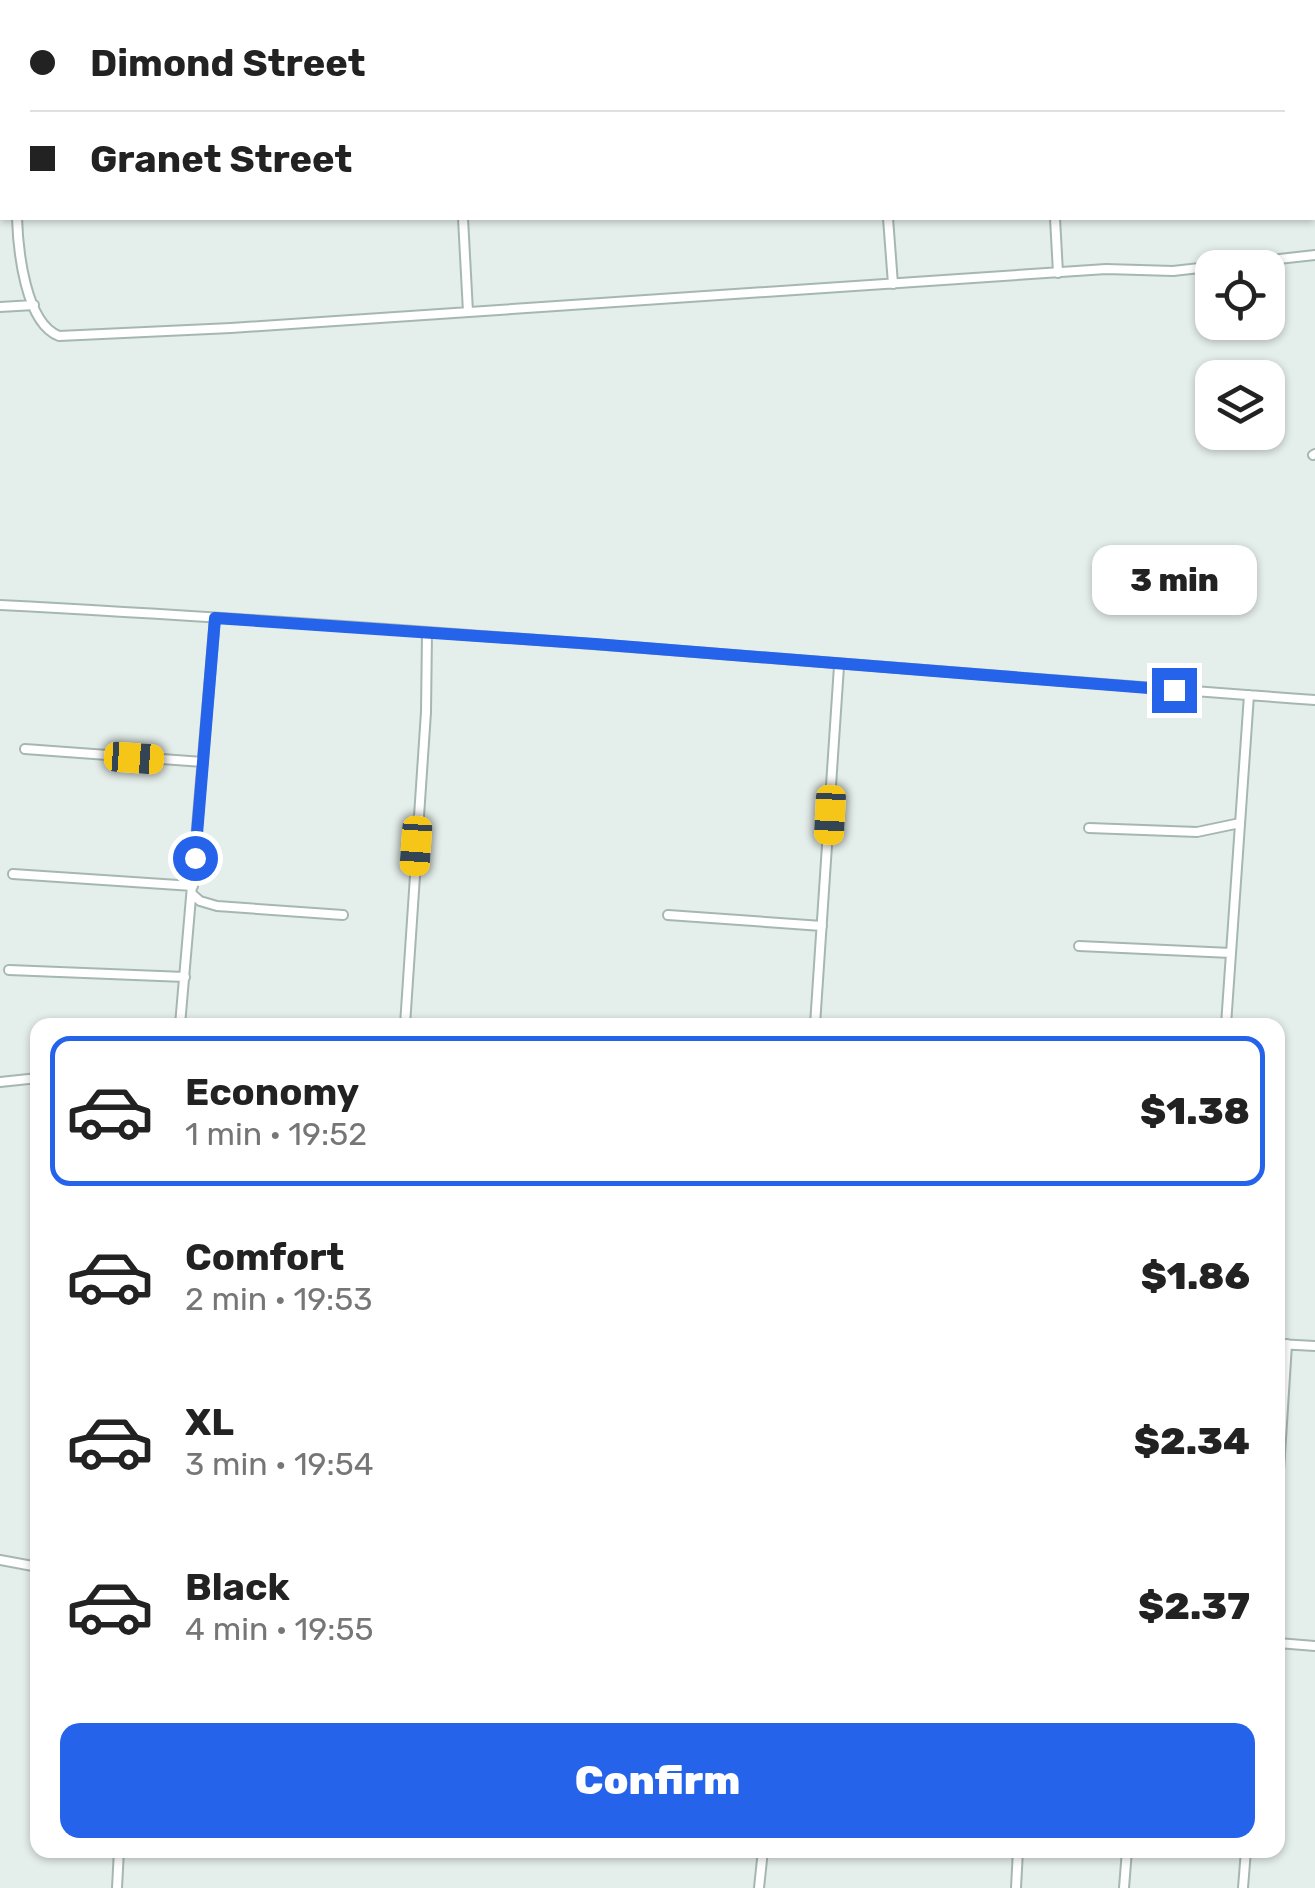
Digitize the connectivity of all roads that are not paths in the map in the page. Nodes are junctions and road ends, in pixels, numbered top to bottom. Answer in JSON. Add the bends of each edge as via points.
{"nodes":[{"id":1,"x":16,"y":220,"type":"edge"},
{"id":2,"x":462,"y":220,"type":"edge"},
{"id":3,"x":888,"y":220,"type":"edge"},
{"id":4,"x":1055,"y":220,"type":"edge"},
{"id":5,"x":1315,"y":254,"type":"edge"},
{"id":6,"x":1058,"y":273,"type":"junction"},
{"id":7,"x":892,"y":284,"type":"junction"},
{"id":8,"x":34,"y":305,"type":"junction"},
{"id":9,"x":0,"y":307,"type":"edge"},
{"id":10,"x":468,"y":312,"type":"junction"},
{"id":11,"x":0,"y":605,"type":"edge"},
{"id":12,"x":215,"y":618,"type":"junction"},
{"id":13,"x":427,"y":633,"type":"junction"},
{"id":14,"x":839,"y":666,"type":"junction"},
{"id":15,"x":1249,"y":695,"type":"junction"},
{"id":16,"x":1315,"y":700,"type":"edge"},
{"id":17,"x":26,"y":749,"type":"dead end"},
{"id":18,"x":203,"y":762,"type":"junction"},
{"id":19,"x":1240,"y":823,"type":"junction"},
{"id":20,"x":1090,"y":828,"type":"dead end"},
{"id":21,"x":13,"y":874,"type":"dead end"},
{"id":22,"x":192,"y":890,"type":"junction"},
{"id":23,"x":343,"y":915,"type":"dead end"},
{"id":24,"x":668,"y":915,"type":"dead end"},
{"id":25,"x":822,"y":926,"type":"junction"},
{"id":26,"x":1078,"y":946,"type":"dead end"},
{"id":27,"x":1231,"y":954,"type":"junction"},
{"id":28,"x":9,"y":970,"type":"dead end"},
{"id":29,"x":186,"y":977,"type":"junction"},
{"id":30,"x":181,"y":1018,"type":"edge"},
{"id":31,"x":405,"y":1018,"type":"edge"},
{"id":32,"x":815,"y":1018,"type":"edge"},
{"id":33,"x":1226,"y":1018,"type":"edge"},
{"id":34,"x":30,"y":1079,"type":"edge"},
{"id":35,"x":0,"y":1082,"type":"edge"},
{"id":36,"x":1285,"y":1344,"type":"edge"},
{"id":37,"x":1315,"y":1346,"type":"edge"},
{"id":38,"x":1,"y":1561,"type":"edge"},
{"id":39,"x":30,"y":1565,"type":"edge"},
{"id":40,"x":0,"y":1574,"type":"edge"},
{"id":41,"x":1285,"y":1644,"type":"edge"},
{"id":42,"x":1315,"y":1646,"type":"edge"},
{"id":43,"x":118,"y":1858,"type":"edge"},
{"id":44,"x":762,"y":1858,"type":"edge"},
{"id":45,"x":1018,"y":1858,"type":"edge"},
{"id":46,"x":1126,"y":1858,"type":"edge"},
{"id":47,"x":1245,"y":1858,"type":"edge"},
{"id":48,"x":116,"y":1888,"type":"edge"},
{"id":49,"x":759,"y":1888,"type":"edge"},
{"id":50,"x":1016,"y":1888,"type":"edge"},
{"id":51,"x":1124,"y":1888,"type":"edge"},
{"id":52,"x":1243,"y":1888,"type":"edge"}],
"edges":[{"from":1,"to":8,"type":"street"},
{"from":2,"to":10,"type":"street"},
{"from":3,"to":7,"type":"street"},
{"from":4,"to":6,"type":"street"},
{"from":5,"to":6,"type":"street","via":[[1174,271]]},
{"from":6,"to":7,"type":"street"},
{"from":7,"to":10,"type":"street"},
{"from":8,"to":9,"type":"street"},
{"from":8,"to":10,"type":"street","via":[[60,336]]},
{"from":11,"to":12,"type":"street"},
{"from":12,"to":13,"type":"street"},
{"from":12,"to":18,"type":"street"},
{"from":13,"to":14,"type":"street"},
{"from":13,"to":31,"type":"street"},
{"from":14,"to":15,"type":"street"},
{"from":14,"to":25,"type":"street"},
{"from":15,"to":16,"type":"street"},
{"from":15,"to":19,"type":"street"},
{"from":17,"to":18,"type":"street"},
{"from":18,"to":22,"type":"street"},
{"from":19,"to":20,"type":"street","via":[[1197,832]]},
{"from":19,"to":27,"type":"street"},
{"from":21,"to":22,"type":"street"},
{"from":22,"to":23,"type":"street","via":[[208,905]]},
{"from":22,"to":29,"type":"street"},
{"from":24,"to":25,"type":"street"},
{"from":25,"to":32,"type":"street"},
{"from":26,"to":27,"type":"street"},
{"from":27,"to":33,"type":"street"},
{"from":28,"to":29,"type":"street"},
{"from":29,"to":30,"type":"street"},
{"from":34,"to":35,"type":"street"},
{"from":36,"to":37,"type":"street"},
{"from":38,"to":39,"type":"street"},
{"from":38,"to":40,"type":"street"},
{"from":41,"to":42,"type":"street"},
{"from":43,"to":48,"type":"street"},
{"from":44,"to":49,"type":"street"},
{"from":45,"to":50,"type":"street"},
{"from":46,"to":51,"type":"street"},
{"from":47,"to":52,"type":"street"}]}
